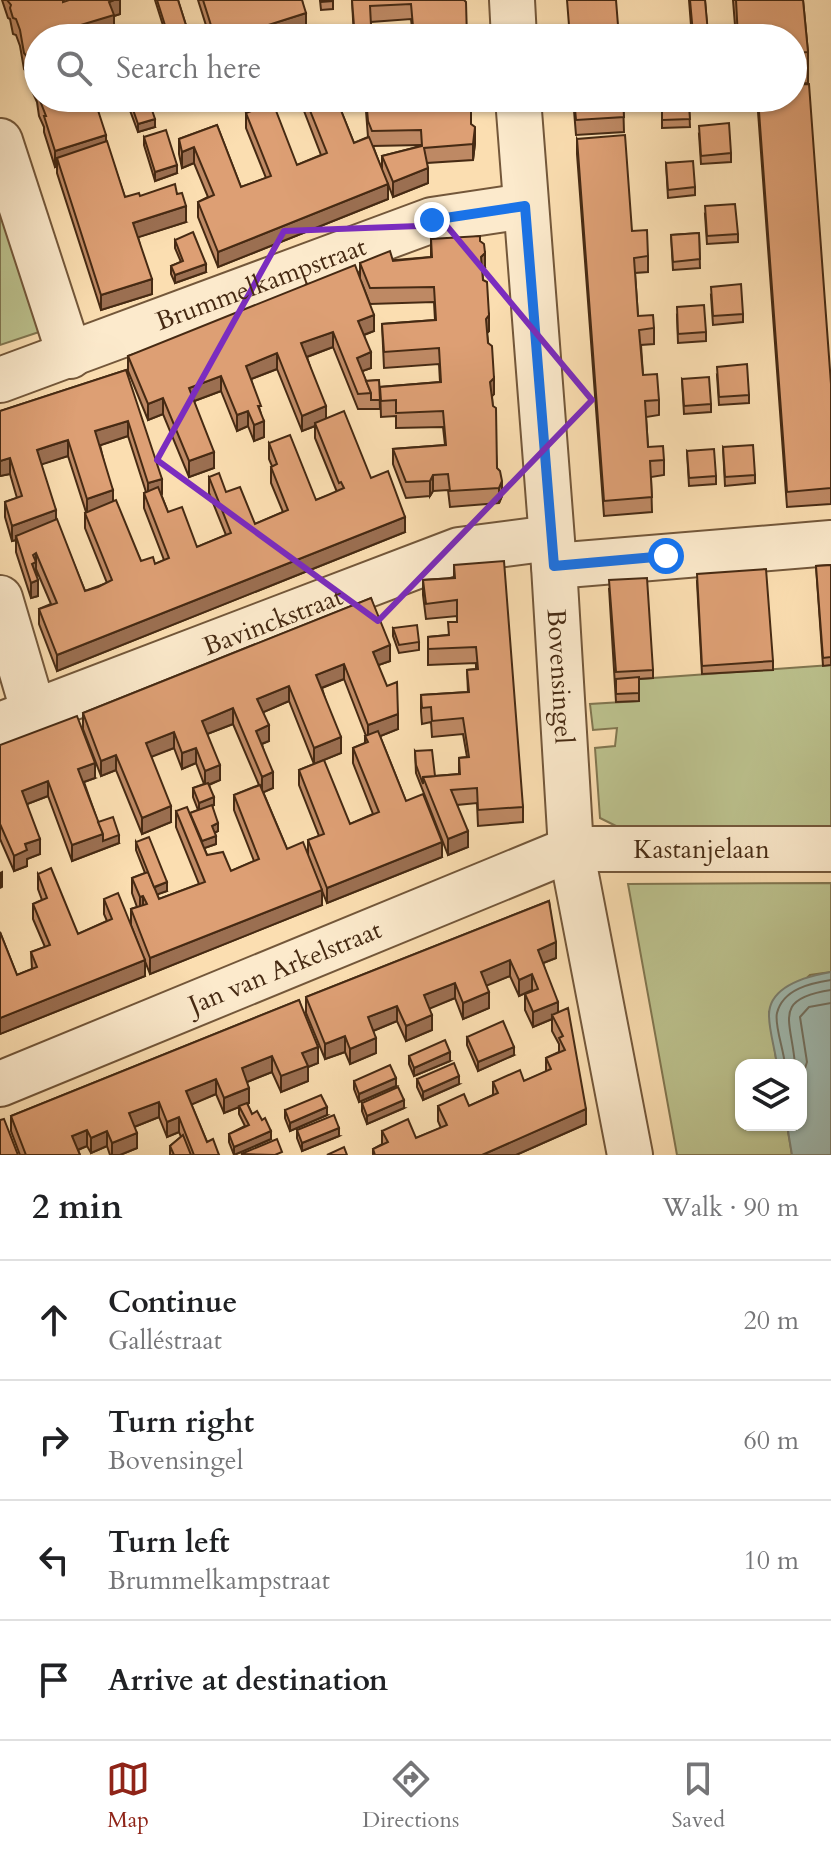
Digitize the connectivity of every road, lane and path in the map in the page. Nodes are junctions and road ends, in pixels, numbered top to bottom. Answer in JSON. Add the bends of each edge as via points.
{"nodes":[{"id":1,"x":512,"y":0,"type":"edge"},
{"id":2,"x":513,"y":24,"type":"edge"},
{"id":3,"x":519,"y":112,"type":"edge"},
{"id":4,"x":0,"y":141,"type":"edge"},
{"id":5,"x":525,"y":206,"type":"junction"},
{"id":6,"x":70,"y":356,"type":"junction"},
{"id":7,"x":0,"y":380,"type":"edge"},
{"id":8,"x":831,"y":543,"type":"edge"},
{"id":9,"x":552,"y":552,"type":"junction"},
{"id":10,"x":0,"y":598,"type":"edge"},
{"id":11,"x":17,"y":719,"type":"edge"},
{"id":12,"x":571,"y":849,"type":"junction"},
{"id":13,"x":831,"y":849,"type":"edge"},
{"id":14,"x":0,"y":1084,"type":"edge"},
{"id":15,"x":630,"y":1155,"type":"edge"}],
"edges":[{"from":1,"to":2,"type":"street"},
{"from":3,"to":5,"type":"street","name":"Bovensingel"},
{"from":4,"to":6,"type":"street"},
{"from":5,"to":6,"type":"street","name":"Brummelkampstraat","via":[[432,220]]},
{"from":5,"to":9,"type":"street","name":"Bovensingel"},
{"from":6,"to":7,"type":"street","name":"Brummelkampstraat"},
{"from":8,"to":9,"type":"street","name":"Bavinckstraat"},
{"from":9,"to":11,"type":"street","name":"Bavinckstraat","via":[[459,550]]},
{"from":9,"to":12,"type":"street","name":"Bovensingel"},
{"from":10,"to":11,"type":"street"},
{"from":12,"to":13,"type":"street","name":"Kastanjelaan"},
{"from":12,"to":14,"type":"street","name":"Jan van Arkelstraat"},
{"from":12,"to":15,"type":"street","name":"Bovensingel"}]}
